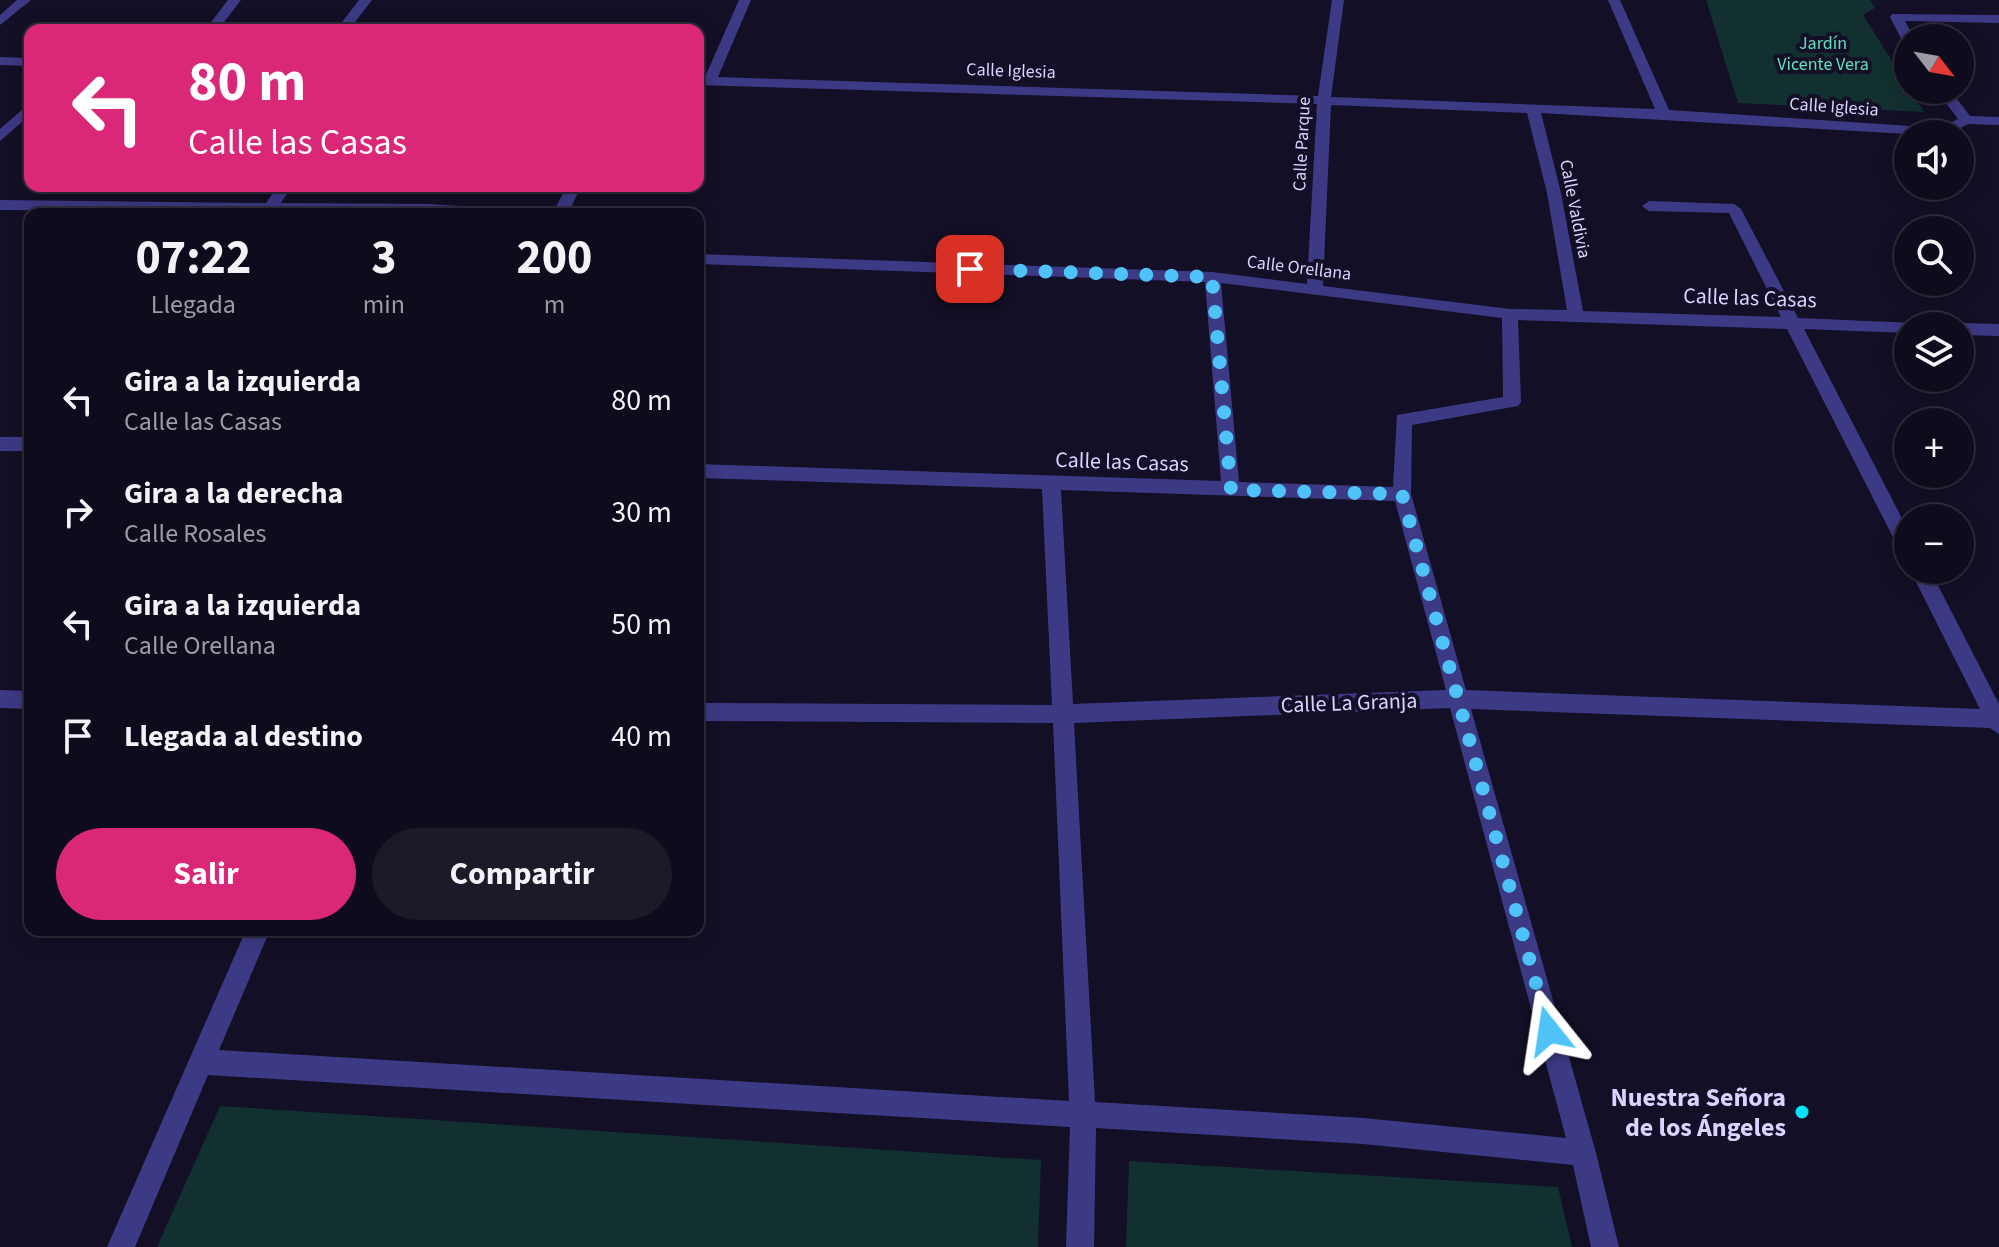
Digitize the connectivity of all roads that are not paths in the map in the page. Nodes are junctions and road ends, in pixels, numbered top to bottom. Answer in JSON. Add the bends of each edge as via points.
{"nodes":[{"id":1,"x":25,"y":0,"type":"edge"},
{"id":2,"x":235,"y":0,"type":"edge"},
{"id":3,"x":366,"y":0,"type":"edge"},
{"id":4,"x":745,"y":0,"type":"edge"},
{"id":5,"x":1338,"y":0,"type":"edge"},
{"id":6,"x":1614,"y":0,"type":"edge"},
{"id":7,"x":1999,"y":19,"type":"edge"},
{"id":8,"x":0,"y":21,"type":"edge"},
{"id":9,"x":216,"y":24,"type":"edge"},
{"id":10,"x":347,"y":24,"type":"edge"},
{"id":11,"x":1900,"y":24,"type":"edge"},
{"id":12,"x":0,"y":61,"type":"edge"},
{"id":13,"x":24,"y":62,"type":"edge"},
{"id":14,"x":704,"y":80,"type":"edge"},
{"id":15,"x":1324,"y":100,"type":"junction"},
{"id":16,"x":1954,"y":104,"type":"edge"},
{"id":17,"x":1533,"y":109,"type":"junction"},
{"id":18,"x":24,"y":113,"type":"edge"},
{"id":19,"x":1664,"y":114,"type":"junction"},
{"id":20,"x":1966,"y":120,"type":"edge"},
{"id":21,"x":1974,"y":120,"type":"edge"},
{"id":22,"x":1999,"y":121,"type":"edge"},
{"id":23,"x":1894,"y":129,"type":"edge"},
{"id":24,"x":0,"y":137,"type":"edge"},
{"id":25,"x":0,"y":205,"type":"edge"},
{"id":26,"x":1649,"y":206,"type":"dead end"},
{"id":27,"x":161,"y":208,"type":"edge"},
{"id":28,"x":704,"y":259,"type":"edge"},
{"id":29,"x":1212,"y":277,"type":"junction"},
{"id":30,"x":1315,"y":290,"type":"junction"},
{"id":31,"x":1510,"y":314,"type":"junction"},
{"id":32,"x":1576,"y":317,"type":"junction"},
{"id":33,"x":1792,"y":323,"type":"junction"},
{"id":34,"x":1894,"y":327,"type":"edge"},
{"id":35,"x":1974,"y":329,"type":"edge"},
{"id":36,"x":1999,"y":330,"type":"edge"},
{"id":37,"x":0,"y":444,"type":"edge"},
{"id":38,"x":24,"y":444,"type":"edge"},
{"id":39,"x":704,"y":471,"type":"edge"},
{"id":40,"x":1051,"y":483,"type":"junction"},
{"id":41,"x":1231,"y":490,"type":"junction"},
{"id":42,"x":1402,"y":494,"type":"junction"},
{"id":43,"x":1894,"y":521,"type":"edge"},
{"id":44,"x":1927,"y":584,"type":"edge"},
{"id":45,"x":0,"y":699,"type":"edge"},
{"id":46,"x":1458,"y":699,"type":"junction"},
{"id":47,"x":24,"y":700,"type":"edge"},
{"id":48,"x":704,"y":712,"type":"edge"},
{"id":49,"x":1062,"y":714,"type":"junction"},
{"id":50,"x":1998,"y":721,"type":"edge"},
{"id":51,"x":255,"y":936,"type":"edge"},
{"id":52,"x":201,"y":1062,"type":"junction"},
{"id":53,"x":1083,"y":1115,"type":"junction"},
{"id":54,"x":1583,"y":1153,"type":"junction"},
{"id":55,"x":121,"y":1247,"type":"edge"},
{"id":56,"x":1080,"y":1247,"type":"edge"},
{"id":57,"x":1605,"y":1247,"type":"edge"}],
"edges":[{"from":1,"to":8,"type":"street"},
{"from":2,"to":9,"type":"street"},
{"from":3,"to":10,"type":"street"},
{"from":4,"to":14,"type":"street"},
{"from":5,"to":15,"type":"street","name":"Calle Parque"},
{"from":6,"to":19,"type":"street"},
{"from":7,"to":11,"type":"street","via":[[1896,17]]},
{"from":12,"to":13,"type":"street"},
{"from":14,"to":15,"type":"street","name":"Calle Iglesia"},
{"from":15,"to":17,"type":"street","name":"Calle Iglesia"},
{"from":15,"to":30,"type":"street","name":"Calle Parque"},
{"from":16,"to":20,"type":"street"},
{"from":17,"to":19,"type":"street","name":"Calle Iglesia"},
{"from":17,"to":32,"type":"street","name":"Calle Valdivia"},
{"from":18,"to":24,"type":"street"},
{"from":19,"to":23,"type":"street","name":"Calle Iglesia"},
{"from":21,"to":22,"type":"street","name":"Calle Iglesia"},
{"from":25,"to":27,"type":"street"},
{"from":26,"to":33,"type":"street","via":[[1734,209]]},
{"from":28,"to":29,"type":"street","name":"Calle Orellana"},
{"from":29,"to":30,"type":"street","name":"Calle Orellana"},
{"from":29,"to":41,"type":"street"},
{"from":30,"to":31,"type":"street","name":"Calle Orellana"},
{"from":31,"to":32,"type":"street","name":"Calle las Casas"},
{"from":31,"to":42,"type":"street","via":[[1512,402],[1403,420]]},
{"from":32,"to":33,"type":"street","name":"Calle las Casas"},
{"from":33,"to":34,"type":"street","name":"Calle las Casas"},
{"from":33,"to":43,"type":"street"},
{"from":35,"to":36,"type":"street"},
{"from":37,"to":38,"type":"street"},
{"from":39,"to":40,"type":"street","name":"Calle las Casas"},
{"from":40,"to":41,"type":"street","name":"Calle las Casas"},
{"from":40,"to":49,"type":"street"},
{"from":41,"to":42,"type":"street","name":"Calle las Casas"},
{"from":42,"to":46,"type":"street"},
{"from":44,"to":50,"type":"street"},
{"from":45,"to":47,"type":"street"},
{"from":46,"to":49,"type":"street","name":"Calle La Granja"},
{"from":46,"to":50,"type":"street","name":"Calle La Granja"},
{"from":46,"to":54,"type":"street"},
{"from":48,"to":49,"type":"street","name":"Calle La Granja"},
{"from":49,"to":53,"type":"street"},
{"from":51,"to":52,"type":"street"},
{"from":52,"to":53,"type":"street"},
{"from":52,"to":55,"type":"street"},
{"from":53,"to":54,"type":"street","via":[[1363,1131]]},
{"from":53,"to":56,"type":"street"},
{"from":54,"to":57,"type":"street"}]}
